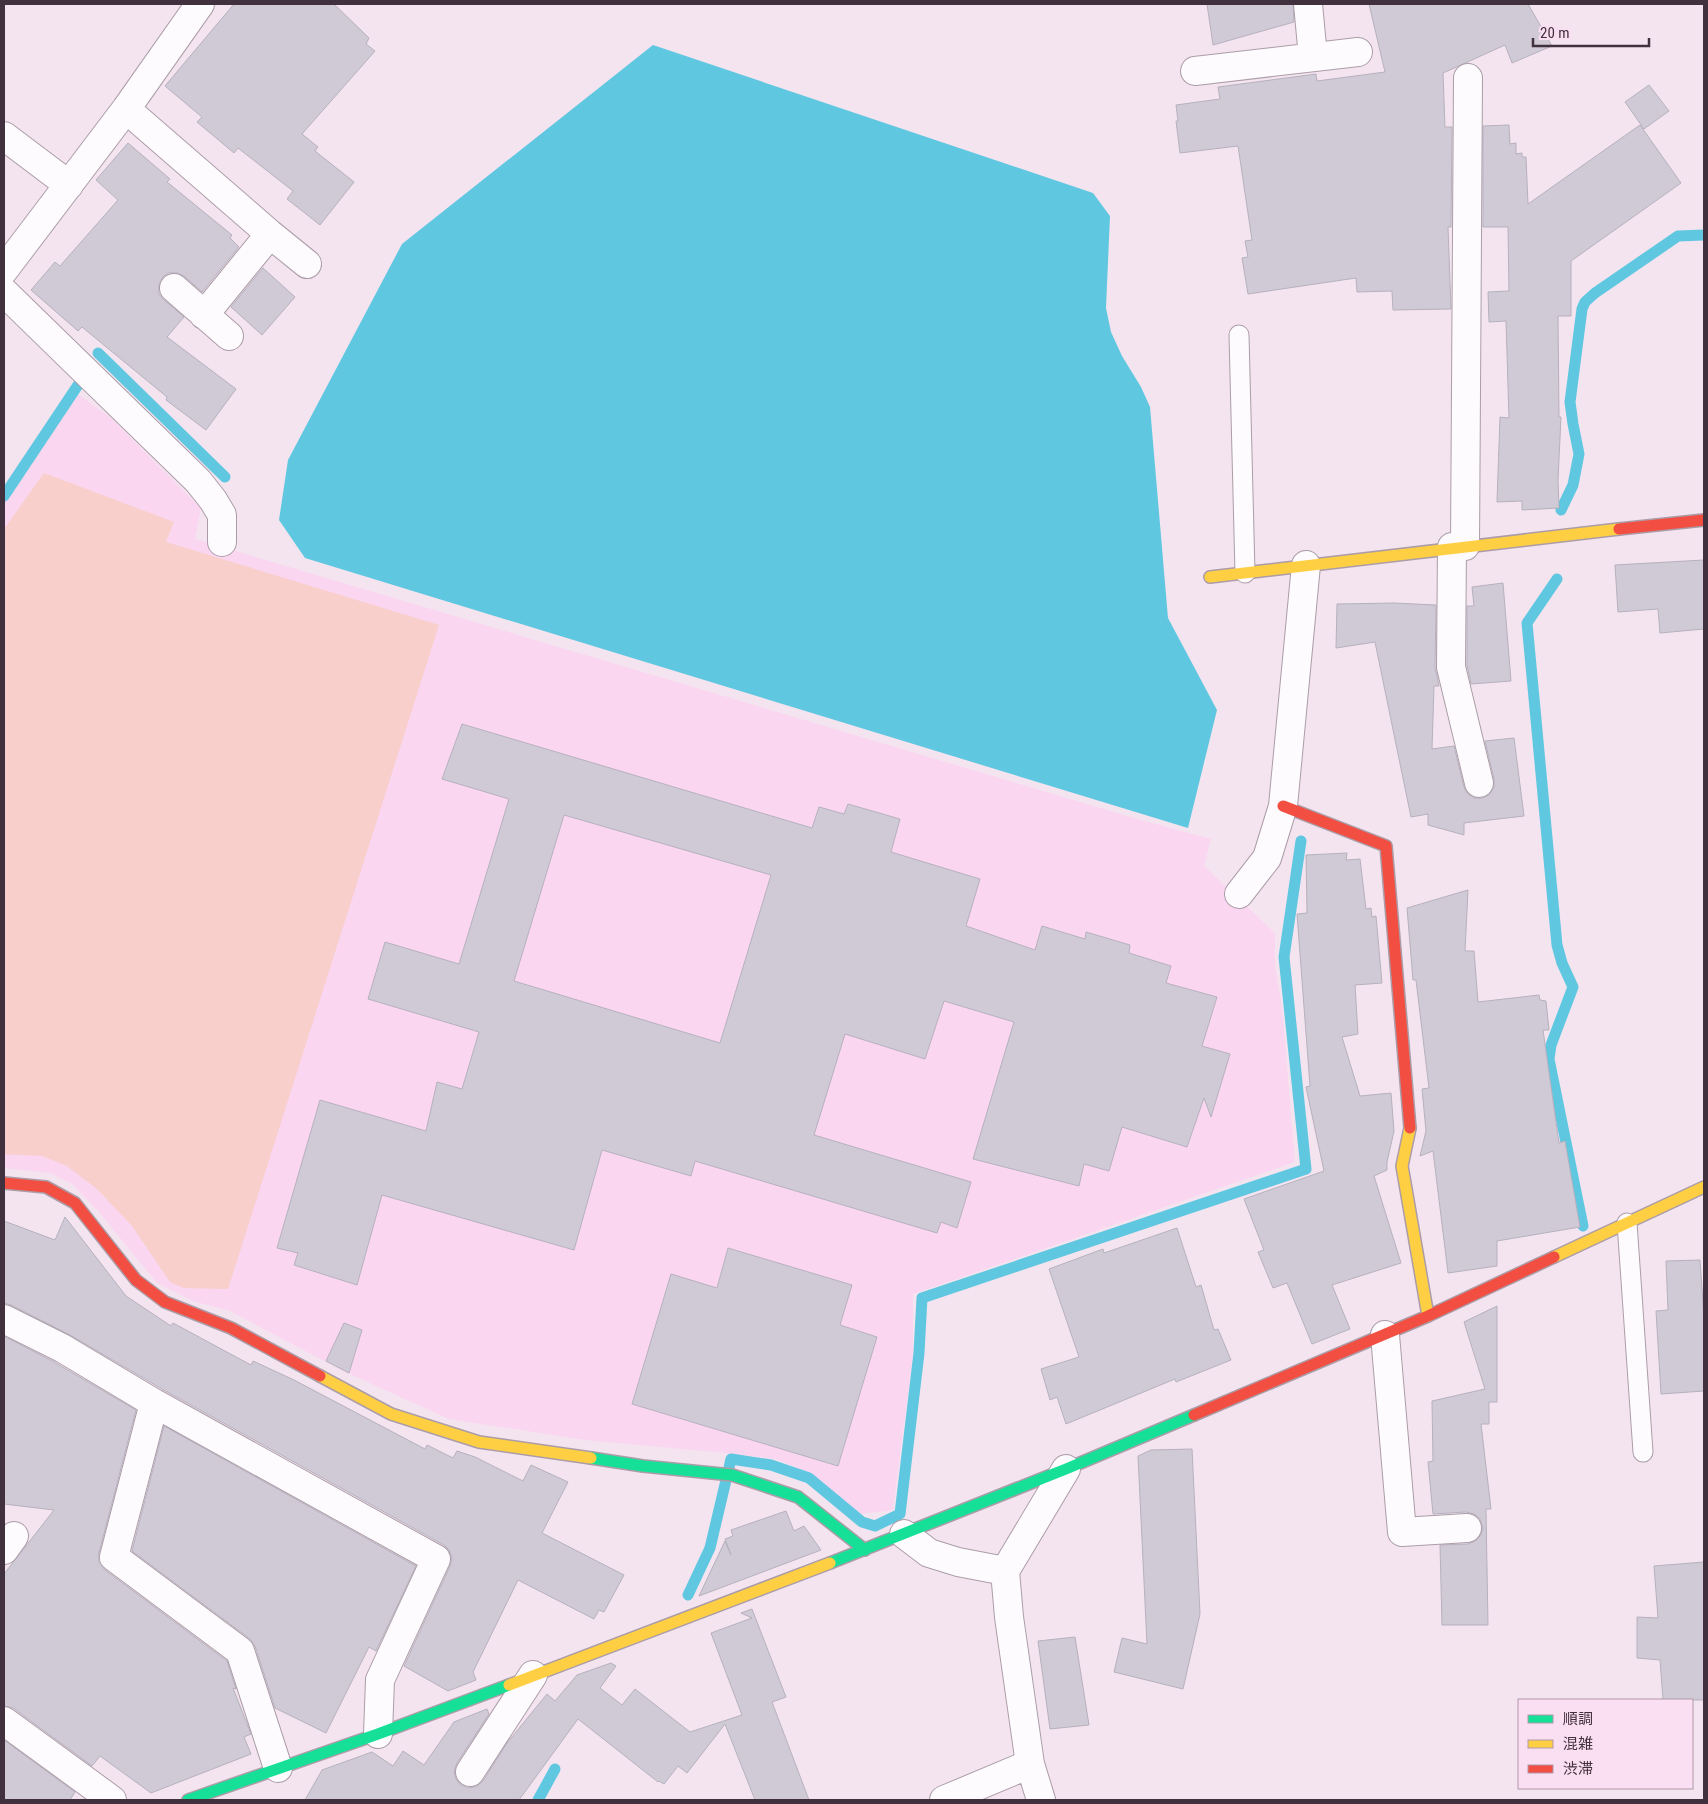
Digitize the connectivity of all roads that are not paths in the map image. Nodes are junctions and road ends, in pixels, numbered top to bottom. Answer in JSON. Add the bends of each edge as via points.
{"nodes":[{"id":1,"x":200,"y":4,"type":"edge"},
{"id":2,"x":1308,"y":4,"type":"edge"},
{"id":3,"x":1358,"y":52,"type":"dead end"},
{"id":4,"x":1313,"y":57,"type":"junction"},
{"id":5,"x":1195,"y":71,"type":"dead end"},
{"id":6,"x":1468,"y":78,"type":"dead end"},
{"id":7,"x":126,"y":109,"type":"junction"},
{"id":8,"x":4,"y":136,"type":"edge"},
{"id":9,"x":69,"y":184,"type":"junction"},
{"id":10,"x":270,"y":234,"type":"junction"},
{"id":11,"x":307,"y":264,"type":"dead end"},
{"id":12,"x":4,"y":270,"type":"edge"},
{"id":13,"x":174,"y":288,"type":"dead end"},
{"id":14,"x":4,"y":292,"type":"edge"},
{"id":15,"x":204,"y":315,"type":"junction"},
{"id":16,"x":1238,"y":335,"type":"dead end"},
{"id":17,"x":229,"y":336,"type":"dead end"},
{"id":18,"x":1704,"y":520,"type":"edge"},
{"id":19,"x":222,"y":542,"type":"dead end"},
{"id":20,"x":1458,"y":547,"type":"junction"},
{"id":21,"x":1306,"y":566,"type":"junction"},
{"id":22,"x":1244,"y":573,"type":"junction"},
{"id":23,"x":1210,"y":577,"type":"dead end"},
{"id":24,"x":1479,"y":783,"type":"dead end"},
{"id":25,"x":1283,"y":806,"type":"junction"},
{"id":26,"x":1239,"y":894,"type":"dead end"},
{"id":27,"x":4,"y":1183,"type":"edge"},
{"id":28,"x":1704,"y":1187,"type":"edge"},
{"id":29,"x":1627,"y":1223,"type":"junction"},
{"id":30,"x":1428,"y":1316,"type":"junction"},
{"id":31,"x":4,"y":1319,"type":"edge"},
{"id":32,"x":1385,"y":1335,"type":"junction"},
{"id":33,"x":154,"y":1403,"type":"junction"},
{"id":34,"x":1643,"y":1452,"type":"dead end"},
{"id":35,"x":1066,"y":1468,"type":"junction"},
{"id":36,"x":1467,"y":1528,"type":"dead end"},
{"id":37,"x":904,"y":1534,"type":"junction"},
{"id":38,"x":865,"y":1550,"type":"junction"},
{"id":39,"x":1005,"y":1571,"type":"junction"},
{"id":40,"x":533,"y":1675,"type":"junction"},
{"id":41,"x":4,"y":1721,"type":"edge"},
{"id":42,"x":378,"y":1734,"type":"junction"},
{"id":43,"x":1030,"y":1764,"type":"junction"},
{"id":44,"x":278,"y":1768,"type":"junction"},
{"id":45,"x":470,"y":1772,"type":"dead end"},
{"id":46,"x":230,"y":1794,"type":"edge"},
{"id":47,"x":112,"y":1800,"type":"edge"},
{"id":48,"x":188,"y":1800,"type":"edge"},
{"id":49,"x":944,"y":1800,"type":"edge"},
{"id":50,"x":1041,"y":1800,"type":"edge"}],
"edges":[{"from":1,"to":7,"type":"street"},
{"from":2,"to":4,"type":"street"},
{"from":3,"to":4,"type":"street"},
{"from":4,"to":5,"type":"street"},
{"from":6,"to":20,"type":"street"},
{"from":7,"to":9,"type":"street"},
{"from":7,"to":10,"type":"street"},
{"from":8,"to":9,"type":"street"},
{"from":9,"to":12,"type":"street"},
{"from":10,"to":11,"type":"street"},
{"from":10,"to":15,"type":"street"},
{"from":13,"to":15,"type":"street"},
{"from":14,"to":19,"type":"street","via":[[198,481],[222,516]]},
{"from":15,"to":17,"type":"street"},
{"from":16,"to":22,"type":"lane"},
{"from":18,"to":20,"type":"street"},
{"from":20,"to":21,"type":"street"},
{"from":20,"to":24,"type":"street","via":[[1451,667]]},
{"from":21,"to":22,"type":"street"},
{"from":21,"to":25,"type":"street"},
{"from":22,"to":23,"type":"street"},
{"from":25,"to":26,"type":"street","via":[[1267,858]]},
{"from":25,"to":30,"type":"street","via":[[1386,846],[1410,1132],[1402,1166]]},
{"from":27,"to":38,"type":"street","via":[[46,1187],[75,1203],[136,1280],[165,1302],[231,1328],[391,1414],[479,1442],[643,1466],[732,1475],[798,1497]]},
{"from":28,"to":29,"type":"street"},
{"from":29,"to":30,"type":"street"},
{"from":29,"to":34,"type":"lane"},
{"from":30,"to":32,"type":"street"},
{"from":31,"to":33,"type":"street","via":[[62,1348]]},
{"from":32,"to":35,"type":"street"},
{"from":32,"to":36,"type":"street","via":[[1402,1532]]},
{"from":33,"to":42,"type":"street","via":[[436,1559],[380,1680]]},
{"from":33,"to":44,"type":"street","via":[[114,1558],[240,1651]]},
{"from":35,"to":37,"type":"street"},
{"from":35,"to":39,"type":"street"},
{"from":37,"to":38,"type":"street"},
{"from":37,"to":39,"type":"street","via":[[929,1553]]},
{"from":38,"to":40,"type":"street"},
{"from":39,"to":43,"type":"street"},
{"from":40,"to":42,"type":"street"},
{"from":40,"to":45,"type":"street"},
{"from":41,"to":47,"type":"street"},
{"from":42,"to":44,"type":"street"},
{"from":43,"to":49,"type":"street"},
{"from":43,"to":50,"type":"street"},
{"from":44,"to":46,"type":"street"},
{"from":46,"to":48,"type":"street"}]}
